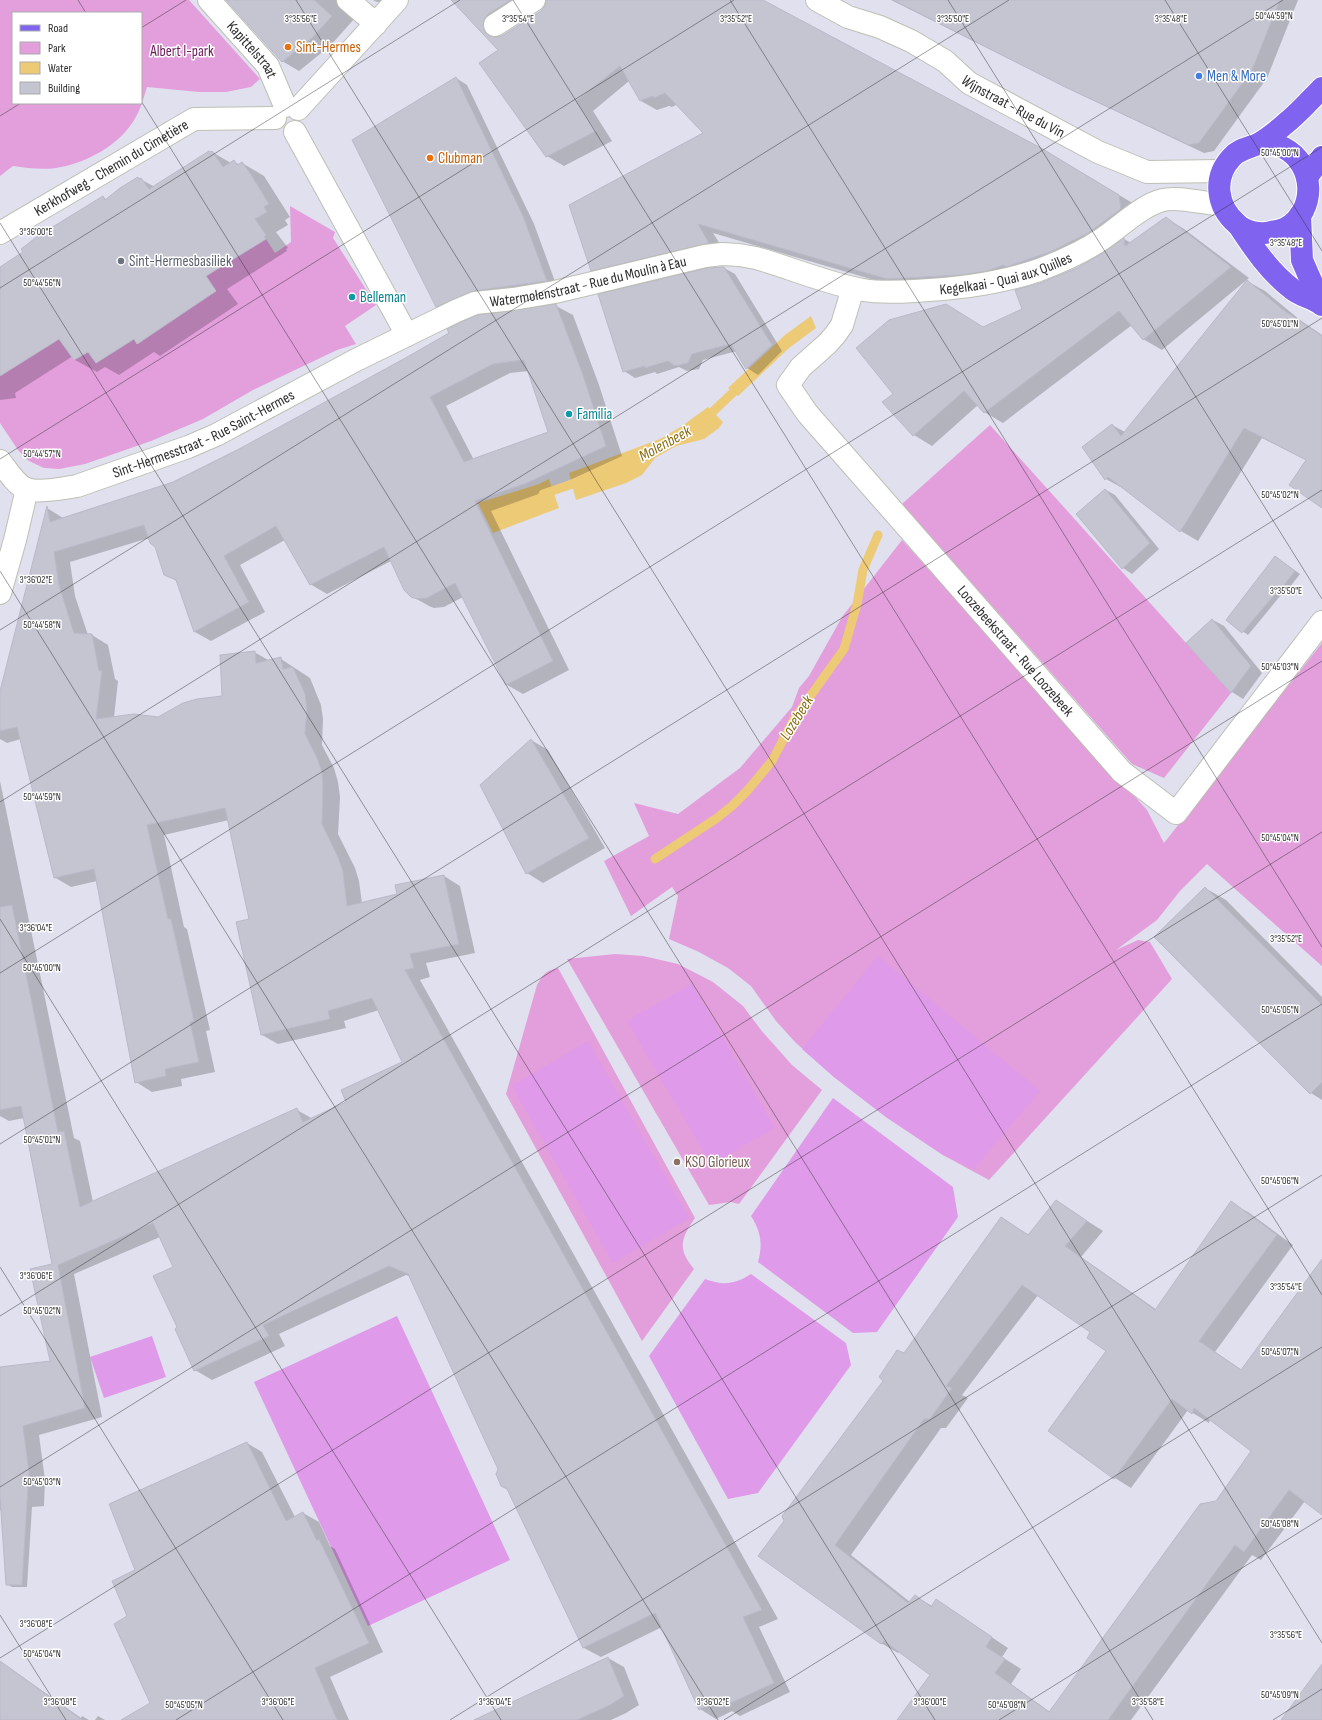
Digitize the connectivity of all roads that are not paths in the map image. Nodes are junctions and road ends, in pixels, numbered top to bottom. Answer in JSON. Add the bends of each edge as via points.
{"nodes":[{"id":1,"x":209,"y":0,"type":"edge"},
{"id":2,"x":348,"y":0,"type":"edge"},
{"id":3,"x":397,"y":0,"type":"edge"},
{"id":4,"x":534,"y":0,"type":"edge"},
{"id":5,"x":817,"y":0,"type":"edge"},
{"id":6,"x":376,"y":24,"type":"junction"},
{"id":7,"x":495,"y":25,"type":"dead end"},
{"id":8,"x":1322,"y":88,"type":"edge"},
{"id":9,"x":286,"y":111,"type":"junction"},
{"id":10,"x":1258,"y":144,"type":"junction"},
{"id":11,"x":1322,"y":157,"type":"edge"},
{"id":12,"x":1223,"y":172,"type":"junction"},
{"id":13,"x":1308,"y":177,"type":"junction"},
{"id":14,"x":1223,"y":205,"type":"junction"},
{"id":15,"x":1300,"y":216,"type":"junction"},
{"id":16,"x":1239,"y":226,"type":"junction"},
{"id":17,"x":0,"y":232,"type":"edge"},
{"id":18,"x":774,"y":264,"type":"joint"},
{"id":19,"x":853,"y":288,"type":"junction"},
{"id":20,"x":1321,"y":304,"type":"edge"},
{"id":21,"x":407,"y":335,"type":"junction"},
{"id":22,"x":0,"y":461,"type":"edge"},
{"id":23,"x":27,"y":489,"type":"junction"},
{"id":24,"x":0,"y":593,"type":"edge"},
{"id":25,"x":1322,"y":622,"type":"edge"}],
"edges":[{"from":1,"to":9,"type":"street","name":"Kapittelstraat","via":[[268,66]]},
{"from":2,"to":6,"type":"street"},
{"from":3,"to":6,"type":"street"},
{"from":4,"to":7,"type":"street"},
{"from":5,"to":12,"type":"street","name":"Wijnstraat - Rue du Vin","via":[[848,17],[880,27],[911,41],[945,61],[969,83],[1098,152],[1147,172]]},
{"from":6,"to":9,"type":"street"},
{"from":8,"to":10,"type":"main road","via":[[1285,124]]},
{"from":9,"to":17,"type":"street","name":"Kerkhofweg - Chemin du Cimetière","via":[[194,119]]},
{"from":9,"to":21,"type":"street","name":"Kapittelstraat","via":[[275,123],[287,134],[295,132]]},
{"from":10,"to":12,"type":"main road","via":[[1244,148],[1232,157]]},
{"from":10,"to":13,"type":"main road","via":[[1271,144],[1295,155]]},
{"from":11,"to":13,"type":"main road"},
{"from":12,"to":14,"type":"main road","via":[[1219,182]]},
{"from":13,"to":15,"type":"main road","via":[[1308,198]]},
{"from":14,"to":16,"type":"main road","via":[[1228,216]]},
{"from":14,"to":19,"type":"street","name":"Kegelkaai - Quai aux Quilles","via":[[1179,199],[1163,200],[1147,207],[1101,240],[1040,269],[1008,280],[938,290],[890,292]]},
{"from":15,"to":16,"type":"main road","via":[[1286,228],[1267,234]]},
{"from":15,"to":20,"type":"main road","via":[[1302,260]]},
{"from":16,"to":20,"type":"main road","via":[[1278,277],[1293,290]]},
{"from":18,"to":19,"type":"street","name":"Kegelkaai - Quai aux Quilles"},
{"from":18,"to":21,"type":"street","name":"Watermolenstraat - Rue du Moulin à Eau","via":[[739,255],[722,254],[693,258],[555,292],[475,303]]},
{"from":19,"to":25,"type":"street","name":"Loozebeekstraat - Rue Loozebeek","via":[[839,330],[801,367],[788,385],[807,413],[1122,772],[1176,813]]},
{"from":21,"to":23,"type":"street","name":"Sint-Hermesstraat - Rue Saint-Hermes","via":[[216,435],[188,447],[77,486],[58,490]]},
{"from":22,"to":23,"type":"street","via":[[17,482]]},
{"from":23,"to":24,"type":"street"}]}
